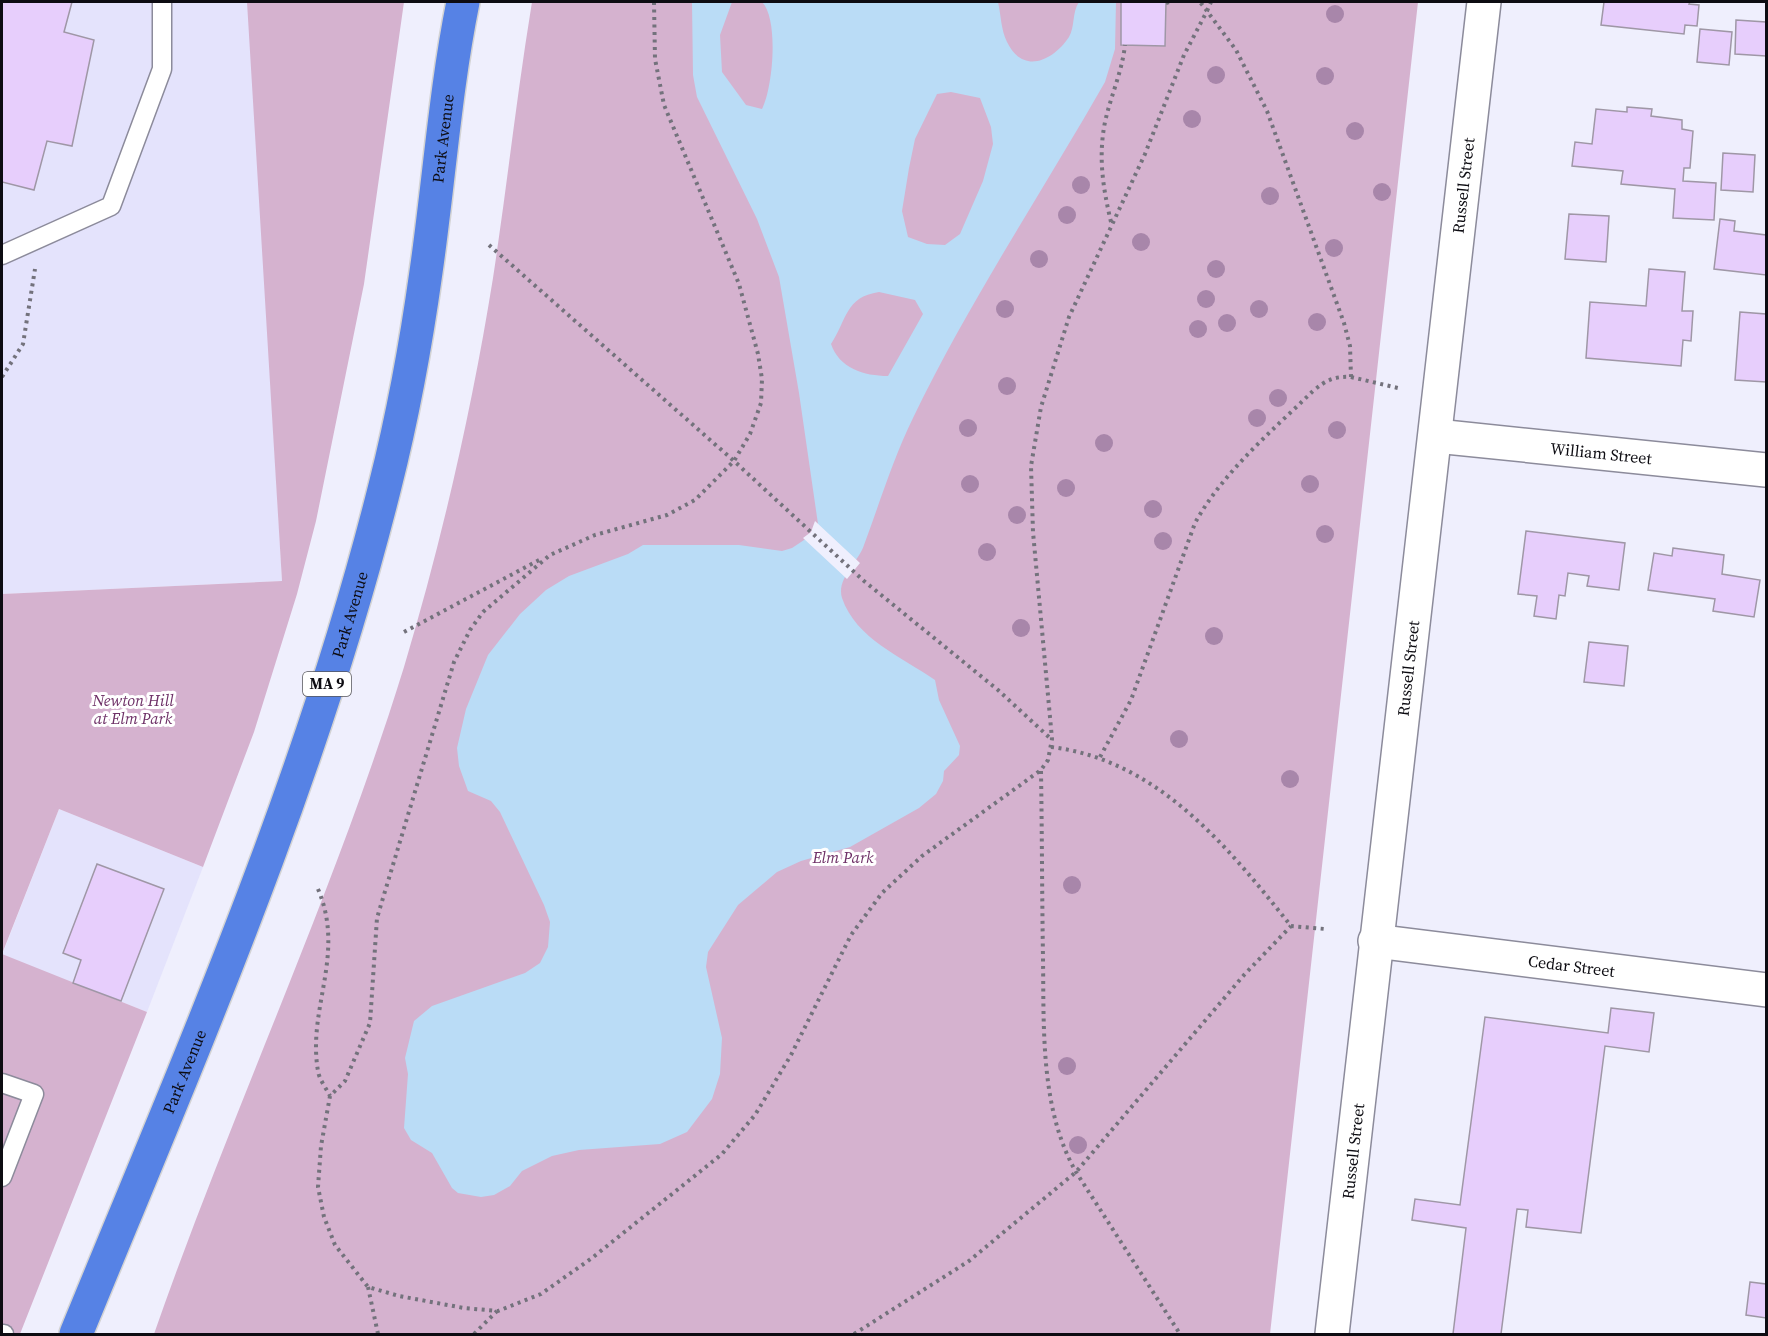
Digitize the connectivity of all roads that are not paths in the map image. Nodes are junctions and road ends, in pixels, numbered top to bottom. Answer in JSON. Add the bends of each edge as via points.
{"nodes":[{"id":1,"x":162,"y":2,"type":"edge"},
{"id":2,"x":463,"y":2,"type":"edge"},
{"id":3,"x":1485,"y":2,"type":"edge"},
{"id":4,"x":2,"y":255,"type":"edge"},
{"id":5,"x":1436,"y":436,"type":"junction"},
{"id":6,"x":1767,"y":470,"type":"edge"},
{"id":7,"x":1375,"y":941,"type":"junction"},
{"id":8,"x":1767,"y":990,"type":"edge"},
{"id":9,"x":2,"y":1083,"type":"edge"},
{"id":10,"x":2,"y":1177,"type":"edge"},
{"id":11,"x":76,"y":1335,"type":"edge"},
{"id":12,"x":1332,"y":1335,"type":"edge"}],
"edges":[{"from":1,"to":4,"type":"lane","via":[[162,69],[111,206]]},
{"from":2,"to":11,"type":"highway","name":"Park Avenue","number":"MA 9","via":[[418,324],[400,422],[370,541],[307,752],[275,844]]},
{"from":3,"to":5,"type":"street","name":"Russell Street"},
{"from":5,"to":6,"type":"street","name":"William Street"},
{"from":5,"to":7,"type":"street","name":"Russell Street"},
{"from":7,"to":8,"type":"street","name":"Cedar Street"},
{"from":7,"to":12,"type":"street","name":"Russell Street"},
{"from":9,"to":10,"type":"lane","via":[[34,1094]]}]}
